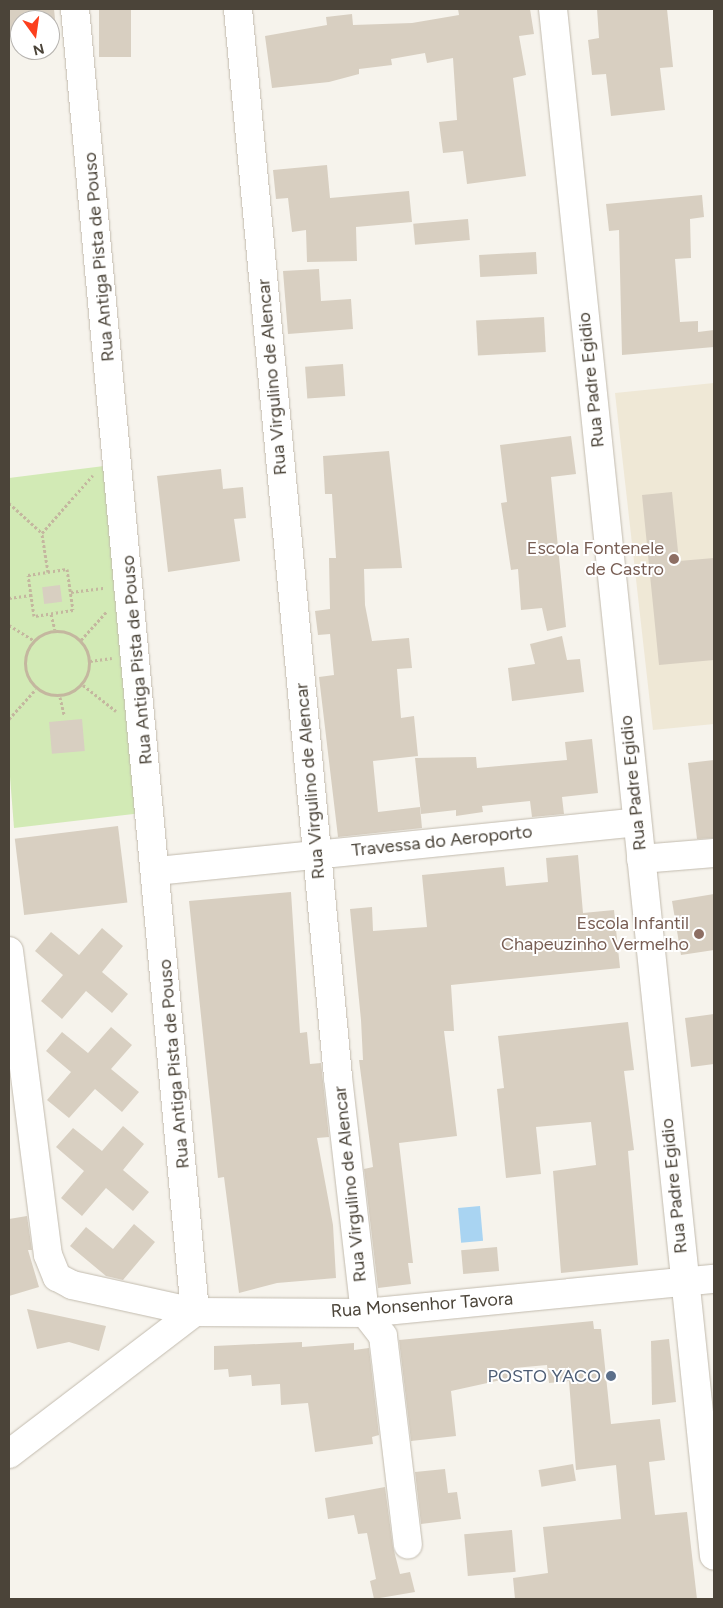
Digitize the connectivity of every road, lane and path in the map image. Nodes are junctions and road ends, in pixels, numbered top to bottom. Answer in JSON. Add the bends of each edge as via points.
{"nodes":[{"id":1,"x":76,"y":9,"type":"edge"},
{"id":2,"x":238,"y":9,"type":"edge"},
{"id":3,"x":553,"y":9,"type":"edge"},
{"id":4,"x":117,"y":447,"type":"junction"},
{"id":5,"x":9,"y":503,"type":"edge"},
{"id":6,"x":42,"y":533,"type":"junction"},
{"id":7,"x":48,"y":572,"type":"junction"},
{"id":8,"x":130,"y":585,"type":"junction"},
{"id":9,"x":71,"y":592,"type":"junction"},
{"id":10,"x":31,"y":594,"type":"junction"},
{"id":11,"x":9,"y":598,"type":"edge"},
{"id":12,"x":51,"y":614,"type":"junction"},
{"id":13,"x":9,"y":625,"type":"edge"},
{"id":14,"x":54,"y":630,"type":"junction"},
{"id":15,"x":33,"y":640,"type":"junction"},
{"id":16,"x":36,"y":689,"type":"junction"},
{"id":17,"x":60,"y":697,"type":"junction"},
{"id":18,"x":64,"y":715,"type":"dead end"},
{"id":19,"x":9,"y":719,"type":"edge"},
{"id":20,"x":637,"y":822,"type":"junction"},
{"id":21,"x":714,"y":853,"type":"edge"},
{"id":22,"x":317,"y":854,"type":"junction"},
{"id":23,"x":641,"y":859,"type":"junction"},
{"id":24,"x":157,"y":872,"type":"junction"},
{"id":25,"x":9,"y":951,"type":"edge"},
{"id":26,"x":13,"y":1017,"type":"edge"},
{"id":27,"x":714,"y":1279,"type":"edge"},
{"id":28,"x":684,"y":1282,"type":"junction"},
{"id":29,"x":195,"y":1312,"type":"junction"},
{"id":30,"x":365,"y":1313,"type":"junction"},
{"id":31,"x":9,"y":1454,"type":"edge"},
{"id":32,"x":408,"y":1544,"type":"dead end"},
{"id":33,"x":714,"y":1556,"type":"edge"}],
"edges":[{"from":1,"to":4,"type":"street","name":"Rua Antiga Pista de Pouso"},
{"from":2,"to":22,"type":"street","name":"Rua Virgulino de Alencar"},
{"from":3,"to":20,"type":"street","name":"Rua Padre Egidio"},
{"from":4,"to":6,"type":"path"},
{"from":4,"to":8,"type":"street","name":"Rua Antiga Pista de Pouso"},
{"from":5,"to":6,"type":"path"},
{"from":6,"to":7,"type":"path"},
{"from":7,"to":9,"type":"path","via":[[67,569]]},
{"from":7,"to":10,"type":"path","via":[[28,574]]},
{"from":8,"to":9,"type":"path"},
{"from":8,"to":24,"type":"street","name":"Rua Antiga Pista de Pouso"},
{"from":9,"to":12,"type":"path","via":[[74,610]]},
{"from":10,"to":11,"type":"path"},
{"from":10,"to":12,"type":"path","via":[[34,616]]},
{"from":12,"to":14,"type":"path"},
{"from":13,"to":15,"type":"path"},
{"from":14,"to":15,"type":"path"},
{"from":14,"to":17,"type":"path","via":[[81,640],[90,661],[83,685]]},
{"from":15,"to":16,"type":"path","via":[[24,656],[26,674]]},
{"from":16,"to":17,"type":"path"},
{"from":16,"to":19,"type":"path"},
{"from":17,"to":18,"type":"path"},
{"from":20,"to":22,"type":"street","name":"Travessa do Aeroporto"},
{"from":20,"to":23,"type":"street","name":"Rua Padre Egidio"},
{"from":21,"to":23,"type":"street"},
{"from":22,"to":24,"type":"street","name":"Travessa do Aeroporto"},
{"from":22,"to":30,"type":"street","name":"Rua Virgulino de Alencar"},
{"from":23,"to":28,"type":"street","name":"Rua Padre Egidio"},
{"from":24,"to":29,"type":"street","name":"Rua Antiga Pista de Pouso"},
{"from":25,"to":26,"type":"street"},
{"from":26,"to":29,"type":"street","name":"Rua Monsenhor Tavora","via":[[48,1255],[57,1277],[72,1286]]},
{"from":27,"to":28,"type":"street","name":"Rua Monsenhor Tavora"},
{"from":28,"to":30,"type":"street","name":"Rua Monsenhor Tavora"},
{"from":28,"to":33,"type":"street","name":"Rua Padre Egidio"},
{"from":29,"to":30,"type":"street","name":"Rua Monsenhor Tavora"},
{"from":29,"to":31,"type":"street"},
{"from":30,"to":32,"type":"street","via":[[383,1336]]}]}
